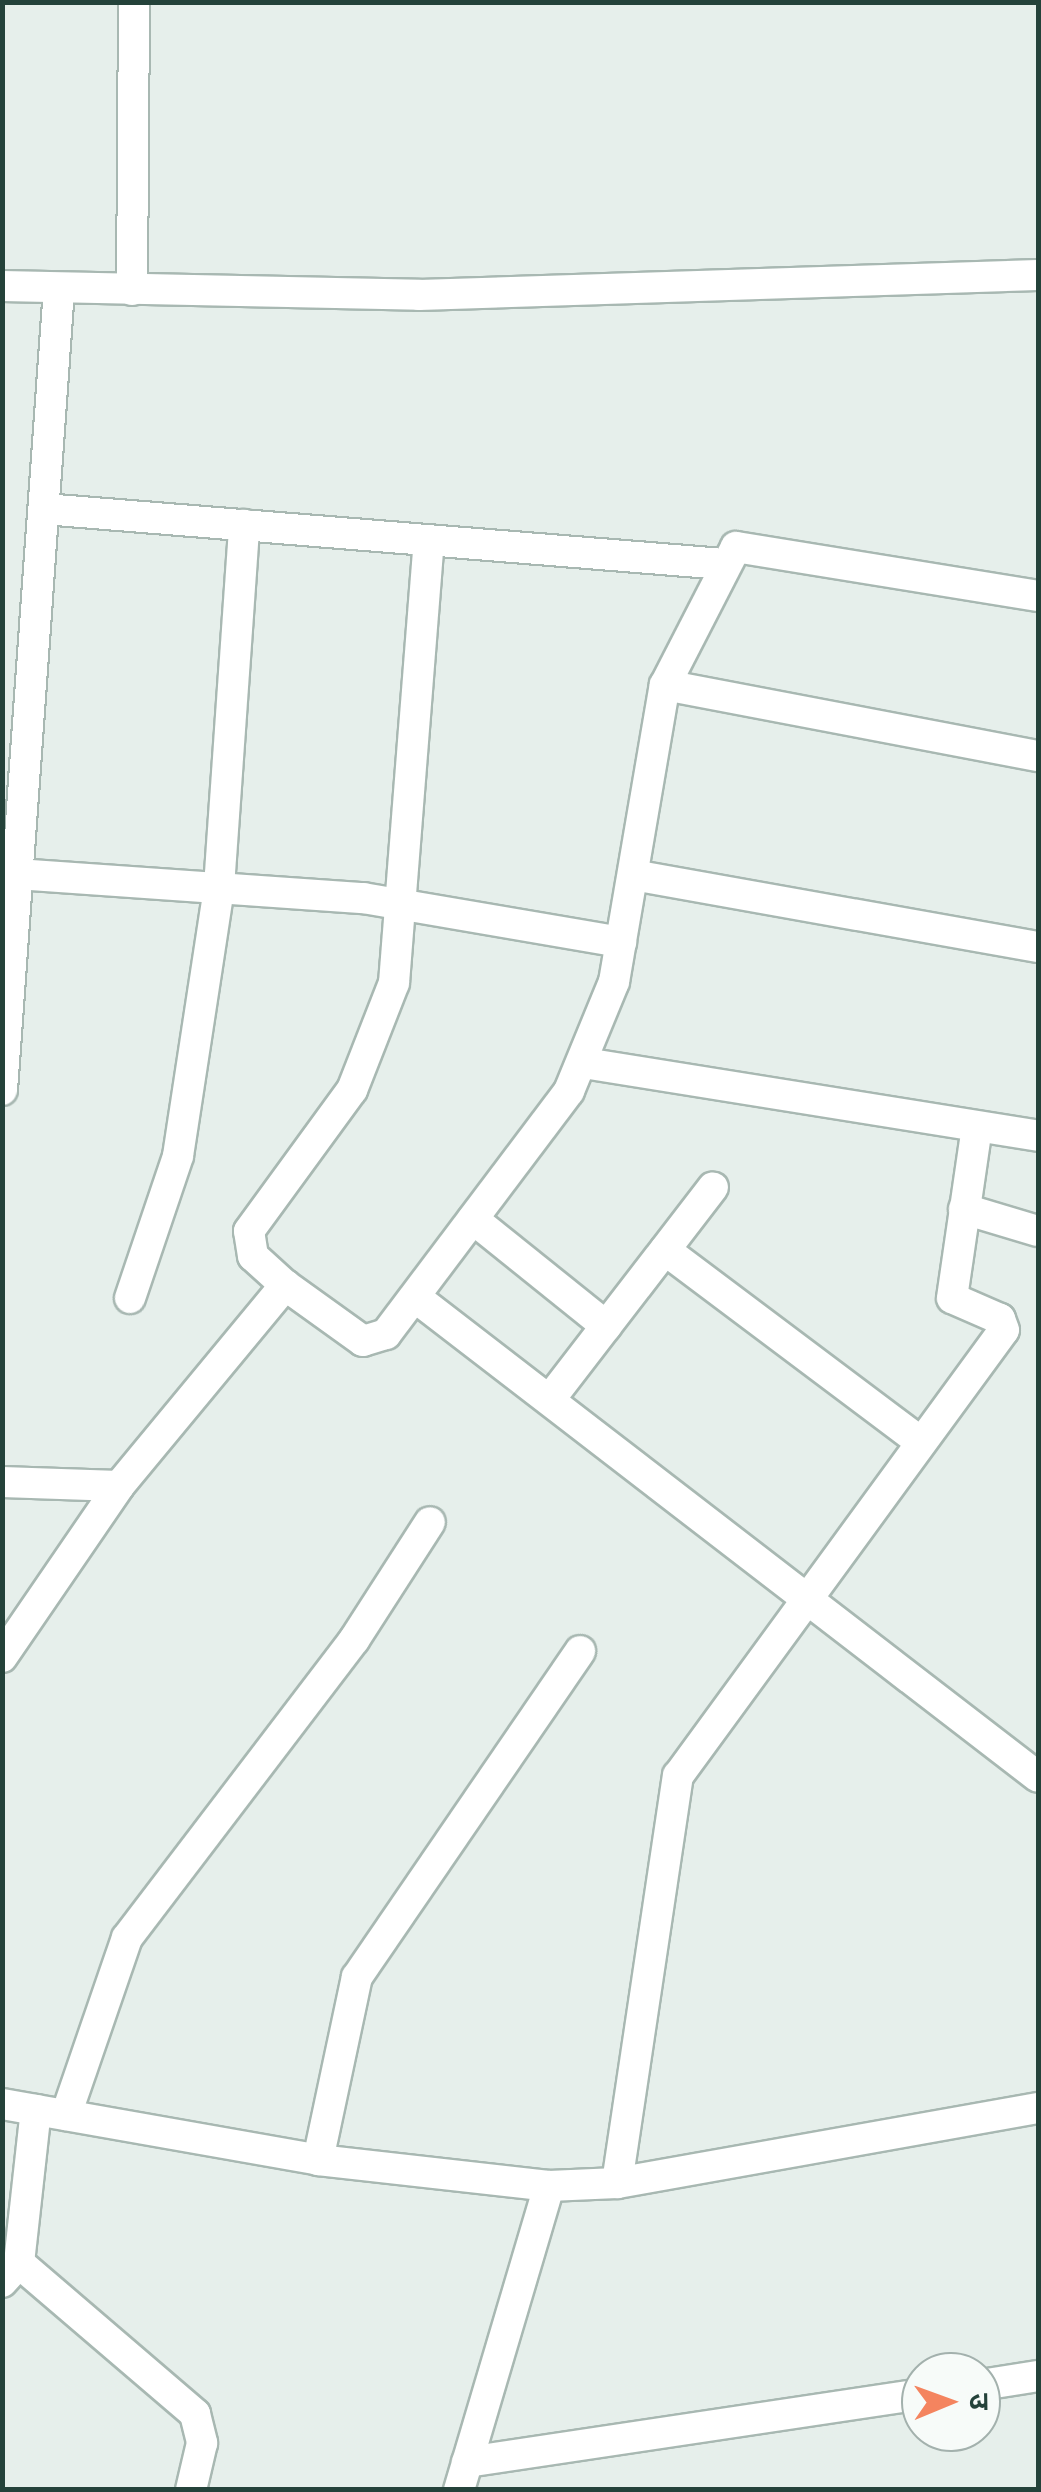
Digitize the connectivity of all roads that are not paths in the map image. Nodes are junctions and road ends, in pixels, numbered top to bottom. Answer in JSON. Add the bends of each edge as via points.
{"nodes":[{"id":1,"x":134,"y":2,"type":"edge"},
{"id":2,"x":1038,"y":275,"type":"edge"},
{"id":3,"x":2,"y":286,"type":"edge"},
{"id":4,"x":58,"y":288,"type":"junction"},
{"id":5,"x":132,"y":290,"type":"junction"},
{"id":6,"x":44,"y":509,"type":"junction"},
{"id":7,"x":244,"y":525,"type":"junction"},
{"id":8,"x":429,"y":540,"type":"junction"},
{"id":9,"x":724,"y":564,"type":"junction"},
{"id":10,"x":1038,"y":596,"type":"edge"},
{"id":11,"x":666,"y":685,"type":"junction"},
{"id":12,"x":1038,"y":756,"type":"edge"},
{"id":13,"x":18,"y":874,"type":"junction"},
{"id":14,"x":633,"y":875,"type":"junction"},
{"id":15,"x":219,"y":886,"type":"junction"},
{"id":16,"x":404,"y":904,"type":"junction"},
{"id":17,"x":621,"y":942,"type":"junction"},
{"id":18,"x":1038,"y":947,"type":"edge"},
{"id":19,"x":584,"y":1062,"type":"junction"},
{"id":20,"x":2,"y":1090,"type":"edge"},
{"id":21,"x":977,"y":1128,"type":"junction"},
{"id":22,"x":1038,"y":1136,"type":"edge"},
{"id":23,"x":714,"y":1187,"type":"dead end"},
{"id":24,"x":964,"y":1209,"type":"junction"},
{"id":25,"x":473,"y":1218,"type":"junction"},
{"id":26,"x":1038,"y":1231,"type":"edge"},
{"id":27,"x":664,"y":1250,"type":"junction"},
{"id":28,"x":286,"y":1285,"type":"junction"},
{"id":29,"x":415,"y":1296,"type":"junction"},
{"id":30,"x":130,"y":1298,"type":"dead end"},
{"id":31,"x":606,"y":1326,"type":"junction"},
{"id":32,"x":550,"y":1400,"type":"junction"},
{"id":33,"x":921,"y":1442,"type":"junction"},
{"id":34,"x":2,"y":1482,"type":"edge"},
{"id":35,"x":120,"y":1486,"type":"junction"},
{"id":36,"x":430,"y":1522,"type":"dead end"},
{"id":37,"x":806,"y":1594,"type":"junction"},
{"id":38,"x":580,"y":1651,"type":"dead end"},
{"id":39,"x":2,"y":1656,"type":"edge"},
{"id":40,"x":1038,"y":1777,"type":"edge"},
{"id":41,"x":2,"y":2104,"type":"edge"},
{"id":42,"x":1038,"y":2108,"type":"edge"},
{"id":43,"x":36,"y":2110,"type":"junction"},
{"id":44,"x":66,"y":2115,"type":"junction"},
{"id":45,"x":318,"y":2160,"type":"junction"},
{"id":46,"x":616,"y":2183,"type":"junction"},
{"id":47,"x":549,"y":2186,"type":"junction"},
{"id":48,"x":11,"y":2272,"type":"edge"},
{"id":49,"x":1038,"y":2376,"type":"edge"},
{"id":50,"x":1001,"y":2381,"type":"edge"},
{"id":51,"x":901,"y":2398,"type":"edge"},
{"id":52,"x":463,"y":2476,"type":"edge"},
{"id":53,"x":191,"y":2490,"type":"edge"}],
"edges":[{"from":1,"to":5,"type":"street"},
{"from":2,"to":5,"type":"street","via":[[420,295]]},
{"from":3,"to":4,"type":"street"},
{"from":4,"to":5,"type":"street"},
{"from":4,"to":6,"type":"street"},
{"from":6,"to":7,"type":"street"},
{"from":6,"to":13,"type":"street"},
{"from":7,"to":8,"type":"street"},
{"from":7,"to":15,"type":"street"},
{"from":8,"to":9,"type":"street"},
{"from":8,"to":16,"type":"street"},
{"from":9,"to":10,"type":"street","via":[[750,543]]},
{"from":9,"to":11,"type":"street"},
{"from":11,"to":12,"type":"street"},
{"from":11,"to":14,"type":"street"},
{"from":13,"to":15,"type":"street"},
{"from":13,"to":20,"type":"street"},
{"from":14,"to":17,"type":"street"},
{"from":14,"to":18,"type":"street"},
{"from":15,"to":16,"type":"street"},
{"from":15,"to":30,"type":"street","via":[[178,1156]]},
{"from":16,"to":17,"type":"street"},
{"from":16,"to":28,"type":"street","via":[[377,1040],[309,1158],[249,1231],[252,1256]]},
{"from":17,"to":19,"type":"street"},
{"from":19,"to":21,"type":"street"},
{"from":19,"to":25,"type":"street"},
{"from":21,"to":22,"type":"street"},
{"from":21,"to":24,"type":"street"},
{"from":23,"to":27,"type":"street"},
{"from":24,"to":26,"type":"street"},
{"from":24,"to":33,"type":"street","via":[[952,1298],[1000,1319],[1004,1330]]},
{"from":25,"to":29,"type":"street"},
{"from":25,"to":31,"type":"street"},
{"from":27,"to":31,"type":"street"},
{"from":27,"to":33,"type":"street"},
{"from":28,"to":29,"type":"street","via":[[364,1341],[386,1334]]},
{"from":28,"to":35,"type":"street"},
{"from":29,"to":32,"type":"street"},
{"from":31,"to":32,"type":"street"},
{"from":32,"to":37,"type":"street"},
{"from":33,"to":37,"type":"street"},
{"from":34,"to":35,"type":"street"},
{"from":35,"to":39,"type":"street"},
{"from":36,"to":44,"type":"street","via":[[354,1640],[126,1938]]},
{"from":37,"to":40,"type":"street"},
{"from":37,"to":46,"type":"street","via":[[678,1776]]},
{"from":38,"to":45,"type":"street","via":[[357,1977]]},
{"from":41,"to":43,"type":"street"},
{"from":42,"to":46,"type":"street"},
{"from":43,"to":44,"type":"street"},
{"from":43,"to":48,"type":"street"},
{"from":44,"to":45,"type":"street"},
{"from":45,"to":47,"type":"street"},
{"from":46,"to":47,"type":"street"},
{"from":47,"to":52,"type":"street"},
{"from":48,"to":53,"type":"street","via":[[195,2414],[202,2443]]},
{"from":49,"to":50,"type":"street"},
{"from":51,"to":52,"type":"street"}]}
